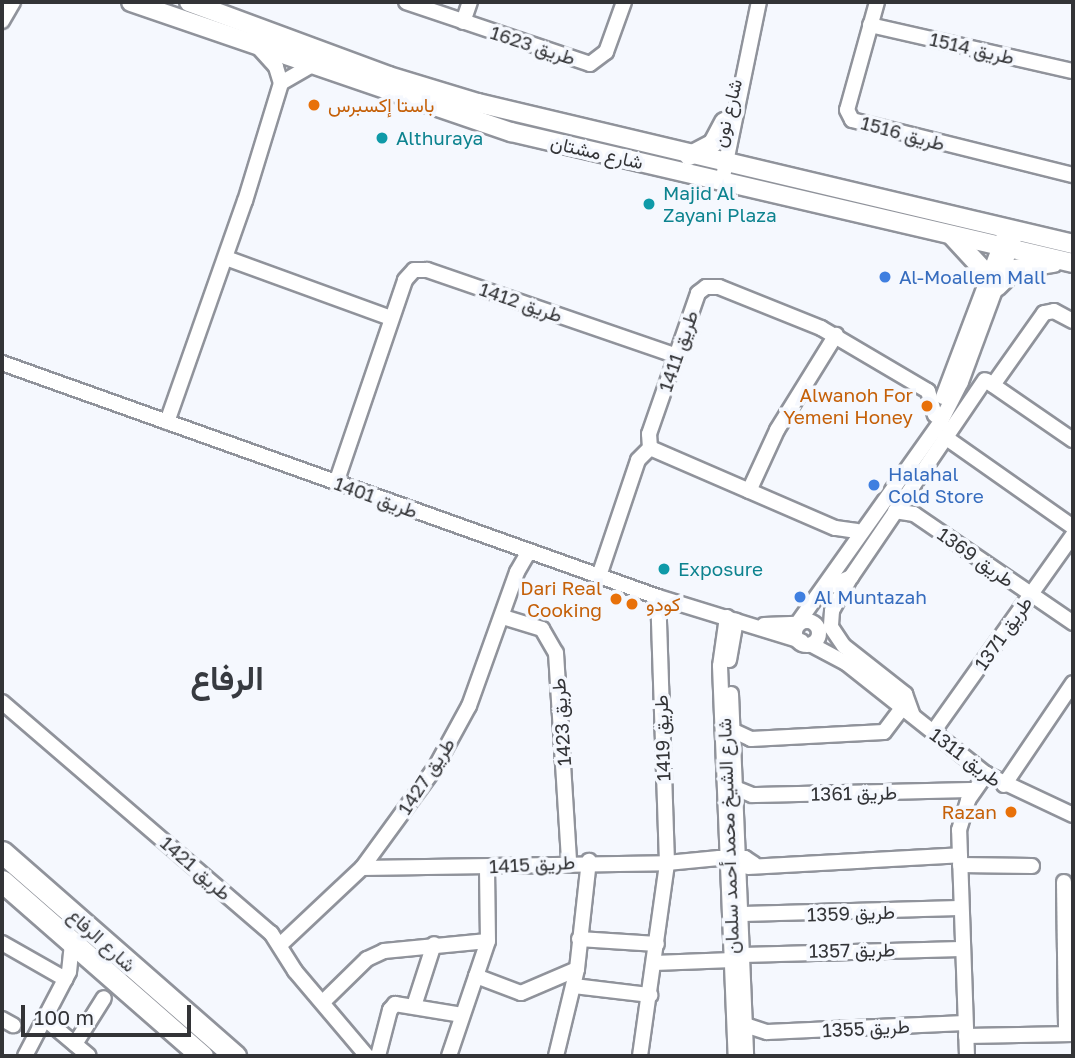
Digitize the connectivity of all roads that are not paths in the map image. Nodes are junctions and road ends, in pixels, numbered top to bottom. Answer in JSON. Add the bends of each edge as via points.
{"nodes":[{"id":1,"x":13,"y":2,"type":"edge"},
{"id":2,"x":131,"y":2,"type":"edge"},
{"id":3,"x":189,"y":2,"type":"edge"},
{"id":4,"x":406,"y":2,"type":"edge"},
{"id":5,"x":470,"y":2,"type":"edge"},
{"id":6,"x":624,"y":2,"type":"edge"},
{"id":7,"x":759,"y":2,"type":"edge"},
{"id":8,"x":877,"y":2,"type":"edge"},
{"id":9,"x":2,"y":21,"type":"edge"},
{"id":10,"x":463,"y":22,"type":"junction"},
{"id":11,"x":870,"y":26,"type":"junction"},
{"id":12,"x":260,"y":49,"type":"junction"},
{"id":13,"x":748,"y":49,"type":"junction"},
{"id":14,"x":311,"y":66,"type":"junction"},
{"id":15,"x":1073,"y":71,"type":"edge"},
{"id":16,"x":281,"y":83,"type":"junction"},
{"id":17,"x":724,"y":122,"type":"junction"},
{"id":18,"x":689,"y":156,"type":"junction"},
{"id":19,"x":718,"y":172,"type":"junction"},
{"id":20,"x":1073,"y":175,"type":"edge"},
{"id":21,"x":1012,"y":229,"type":"junction"},
{"id":22,"x":951,"y":235,"type":"junction"},
{"id":23,"x":1073,"y":244,"type":"edge"},
{"id":24,"x":1005,"y":247,"type":"junction"},
{"id":25,"x":226,"y":258,"type":"junction"},
{"id":26,"x":1069,"y":262,"type":"edge"},
{"id":27,"x":993,"y":282,"type":"junction"},
{"id":28,"x":391,"y":318,"type":"junction"},
{"id":29,"x":1073,"y":321,"type":"edge"},
{"id":30,"x":836,"y":335,"type":"junction"},
{"id":31,"x":677,"y":356,"type":"junction"},
{"id":32,"x":971,"y":356,"type":"junction"},
{"id":33,"x":2,"y":363,"type":"edge"},
{"id":34,"x":989,"y":382,"type":"junction"},
{"id":35,"x":953,"y":390,"type":"junction"},
{"id":36,"x":928,"y":391,"type":"junction"},
{"id":37,"x":935,"y":415,"type":"junction"},
{"id":38,"x":167,"y":422,"type":"junction"},
{"id":39,"x":954,"y":424,"type":"junction"},
{"id":40,"x":930,"y":430,"type":"junction"},
{"id":41,"x":945,"y":437,"type":"junction"},
{"id":42,"x":1073,"y":440,"type":"edge"},
{"id":43,"x":650,"y":448,"type":"junction"},
{"id":44,"x":337,"y":482,"type":"junction"},
{"id":45,"x":749,"y":491,"type":"junction"},
{"id":46,"x":906,"y":495,"type":"junction"},
{"id":47,"x":895,"y":511,"type":"junction"},
{"id":48,"x":914,"y":514,"type":"junction"},
{"id":49,"x":1073,"y":527,"type":"edge"},
{"id":50,"x":1073,"y":535,"type":"edge"},
{"id":51,"x":852,"y":541,"type":"junction"},
{"id":52,"x":524,"y":549,"type":"junction"},
{"id":53,"x":600,"y":576,"type":"junction"},
{"id":54,"x":851,"y":577,"type":"junction"},
{"id":55,"x":824,"y":589,"type":"junction"},
{"id":56,"x":1030,"y":595,"type":"junction"},
{"id":57,"x":662,"y":598,"type":"junction"},
{"id":58,"x":503,"y":617,"type":"junction"},
{"id":59,"x":732,"y":619,"type":"junction"},
{"id":60,"x":1073,"y":623,"type":"edge"},
{"id":61,"x":797,"y":624,"type":"junction"},
{"id":62,"x":752,"y":625,"type":"junction"},
{"id":63,"x":820,"y":629,"type":"junction"},
{"id":64,"x":806,"y":643,"type":"junction"},
{"id":65,"x":846,"y":663,"type":"junction"},
{"id":66,"x":1073,"y":683,"type":"edge"},
{"id":67,"x":2,"y":702,"type":"edge"},
{"id":68,"x":907,"y":712,"type":"junction"},
{"id":69,"x":734,"y":731,"type":"junction"},
{"id":70,"x":933,"y":732,"type":"junction"},
{"id":71,"x":986,"y":774,"type":"junction"},
{"id":72,"x":1004,"y":785,"type":"junction"},
{"id":73,"x":735,"y":788,"type":"junction"},
{"id":74,"x":974,"y":790,"type":"junction"},
{"id":75,"x":1073,"y":814,"type":"edge"},
{"id":76,"x":2,"y":852,"type":"edge"},
{"id":77,"x":960,"y":860,"type":"junction"},
{"id":78,"x":569,"y":861,"type":"junction"},
{"id":79,"x":589,"y":861,"type":"junction"},
{"id":80,"x":667,"y":863,"type":"junction"},
{"id":81,"x":734,"y":865,"type":"junction"},
{"id":82,"x":1031,"y":866,"type":"dead end"},
{"id":83,"x":487,"y":867,"type":"junction"},
{"id":84,"x":362,"y":868,"type":"junction"},
{"id":85,"x":2,"y":881,"type":"edge"},
{"id":86,"x":1064,"y":882,"type":"dead end"},
{"id":87,"x":961,"y":908,"type":"junction"},
{"id":88,"x":741,"y":914,"type":"junction"},
{"id":89,"x":579,"y":939,"type":"junction"},
{"id":90,"x":488,"y":941,"type":"junction"},
{"id":91,"x":1069,"y":942,"type":"edge"},
{"id":92,"x":2,"y":943,"type":"edge"},
{"id":93,"x":72,"y":943,"type":"junction"},
{"id":94,"x":281,"y":944,"type":"junction"},
{"id":95,"x":434,"y":944,"type":"junction"},
{"id":96,"x":657,"y":944,"type":"junction"},
{"id":97,"x":961,"y":948,"type":"junction"},
{"id":98,"x":738,"y":958,"type":"junction"},
{"id":99,"x":94,"y":962,"type":"junction"},
{"id":100,"x":654,"y":963,"type":"junction"},
{"id":101,"x":577,"y":969,"type":"junction"},
{"id":102,"x":67,"y":976,"type":"junction"},
{"id":103,"x":476,"y":976,"type":"junction"},
{"id":104,"x":574,"y":986,"type":"junction"},
{"id":105,"x":650,"y":995,"type":"junction"},
{"id":106,"x":104,"y":998,"type":"dead end"},
{"id":107,"x":324,"y":1000,"type":"junction"},
{"id":108,"x":414,"y":1006,"type":"junction"},
{"id":109,"x":462,"y":1015,"type":"junction"},
{"id":110,"x":45,"y":1019,"type":"junction"},
{"id":111,"x":745,"y":1025,"type":"junction"},
{"id":112,"x":966,"y":1030,"type":"junction"},
{"id":113,"x":767,"y":1032,"type":"junction"},
{"id":114,"x":1070,"y":1034,"type":"edge"},
{"id":115,"x":75,"y":1044,"type":"junction"},
{"id":116,"x":742,"y":1052,"type":"edge"},
{"id":117,"x":24,"y":1056,"type":"edge"},
{"id":118,"x":89,"y":1056,"type":"edge"},
{"id":119,"x":202,"y":1056,"type":"edge"},
{"id":120,"x":235,"y":1056,"type":"edge"},
{"id":121,"x":366,"y":1056,"type":"edge"},
{"id":122,"x":378,"y":1056,"type":"edge"},
{"id":123,"x":449,"y":1056,"type":"edge"},
{"id":124,"x":556,"y":1056,"type":"edge"},
{"id":125,"x":640,"y":1056,"type":"edge"},
{"id":126,"x":967,"y":1056,"type":"edge"}],
"edges":[{"from":1,"to":9,"type":"street"},
{"from":2,"to":12,"type":"street","name":"شارع مشتان"},
{"from":3,"to":18,"type":"street","name":"شارع مشتان","via":[[452,96]]},
{"from":4,"to":10,"type":"street","name":"طريق 1623"},
{"from":5,"to":10,"type":"street"},
{"from":6,"to":10,"type":"street","name":"طريق 1623","via":[[606,52],[590,64]]},
{"from":7,"to":13,"type":"street","name":"شارع نون"},
{"from":8,"to":11,"type":"street","name":"طريق 1516"},
{"from":11,"to":15,"type":"street","name":"طريق 1514"},
{"from":11,"to":20,"type":"street","name":"طريق 1516","via":[[847,110],[852,120]]},
{"from":12,"to":14,"type":"street","name":"شارع مشتان"},
{"from":12,"to":16,"type":"street","via":[[276,67]]},
{"from":13,"to":17,"type":"street","name":"شارع نون"},
{"from":13,"to":19,"type":"street","name":"شارع نون"},
{"from":14,"to":16,"type":"street"},
{"from":14,"to":19,"type":"street","name":"شارع مشتان","via":[[511,132]]},
{"from":16,"to":25,"type":"street"},
{"from":17,"to":18,"type":"street","via":[[713,143]]},
{"from":17,"to":19,"type":"street","name":"شارع نون"},
{"from":18,"to":19,"type":"street","name":"شارع مشتان"},
{"from":19,"to":21,"type":"street","name":"شارع مشتان"},
{"from":19,"to":22,"type":"street","name":"شارع مشتان"},
{"from":21,"to":23,"type":"street","name":"شارع مشتان"},
{"from":21,"to":24,"type":"street"},
{"from":22,"to":24,"type":"street","name":"شارع مشتان"},
{"from":22,"to":27,"type":"street"},
{"from":24,"to":26,"type":"street","name":"شارع مشتان"},
{"from":24,"to":27,"type":"street"},
{"from":25,"to":28,"type":"street"},
{"from":25,"to":38,"type":"street"},
{"from":26,"to":27,"type":"street","via":[[1015,269]]},
{"from":27,"to":32,"type":"street"},
{"from":27,"to":35,"type":"street"},
{"from":28,"to":31,"type":"street","name":"طريق 1412","via":[[405,280],[414,270],[427,270]]},
{"from":28,"to":44,"type":"street","name":"طريق 1412"},
{"from":29,"to":34,"type":"street","via":[[1054,311],[1044,313]]},
{"from":30,"to":31,"type":"street","name":"طريق 1411","via":[[719,287],[706,287],[698,293]]},
{"from":30,"to":36,"type":"street","name":"طريق 1411"},
{"from":30,"to":45,"type":"street","via":[[777,430]]},
{"from":31,"to":43,"type":"street","name":"طريق 1411","via":[[649,433]]},
{"from":32,"to":34,"type":"street"},
{"from":32,"to":35,"type":"street"},
{"from":33,"to":38,"type":"street","name":"طريق 1401"},
{"from":34,"to":35,"type":"street"},
{"from":34,"to":39,"type":"street"},
{"from":34,"to":42,"type":"street"},
{"from":35,"to":36,"type":"street"},
{"from":35,"to":37,"type":"street"},
{"from":35,"to":39,"type":"street"},
{"from":35,"to":40,"type":"street"},
{"from":36,"to":37,"type":"street"},
{"from":37,"to":40,"type":"street"},
{"from":38,"to":44,"type":"street","name":"طريق 1401"},
{"from":39,"to":41,"type":"street"},
{"from":40,"to":51,"type":"street"},
{"from":41,"to":46,"type":"street"},
{"from":41,"to":49,"type":"street"},
{"from":43,"to":45,"type":"street"},
{"from":43,"to":53,"type":"street","via":[[638,460]]},
{"from":44,"to":52,"type":"street","name":"طريق 1401"},
{"from":45,"to":51,"type":"street","via":[[835,528]]},
{"from":46,"to":47,"type":"street"},
{"from":46,"to":48,"type":"street"},
{"from":47,"to":48,"type":"street","name":"طريق 1369"},
{"from":47,"to":54,"type":"street"},
{"from":48,"to":56,"type":"street","name":"طريق 1369"},
{"from":50,"to":56,"type":"street","name":"طريق 1371"},
{"from":51,"to":55,"type":"street"},
{"from":52,"to":53,"type":"street","name":"طريق 1401"},
{"from":52,"to":58,"type":"street","name":"طريق 1427"},
{"from":53,"to":57,"type":"street","name":"طريق 1401"},
{"from":54,"to":55,"type":"street"},
{"from":54,"to":68,"type":"street","via":[[832,611],[831,627],[844,646],[905,694]]},
{"from":55,"to":61,"type":"street"},
{"from":55,"to":63,"type":"street"},
{"from":56,"to":60,"type":"street","name":"طريق 1369"},
{"from":56,"to":70,"type":"street","name":"طريق 1371"},
{"from":57,"to":59,"type":"street","name":"طريق 1401"},
{"from":57,"to":80,"type":"street","name":"طريق 1419","via":[[658,614]]},
{"from":58,"to":78,"type":"street","name":"طريق 1423","via":[[542,629],[556,653]]},
{"from":58,"to":84,"type":"street","name":"طريق 1427","via":[[469,706],[435,768]]},
{"from":59,"to":62,"type":"street","name":"طريق 1401"},
{"from":59,"to":69,"type":"street","name":"شارع الشيخ محمد أحمد سلمان","via":[[729,657]]},
{"from":59,"to":81,"type":"street","name":"شارع الشيخ محمد أحمد سلمان","via":[[722,633],[720,666]]},
{"from":61,"to":62,"type":"street","name":"طريق 1401"},
{"from":61,"to":63,"type":"street","name":"طريق 1401"},
{"from":61,"to":64,"type":"street","via":[[796,637]]},
{"from":62,"to":64,"type":"street","name":"طريق 1401"},
{"from":63,"to":64,"type":"street"},
{"from":63,"to":65,"type":"street","name":"طريق 1311"},
{"from":64,"to":65,"type":"street","name":"طريق 1311"},
{"from":65,"to":68,"type":"street","name":"طريق 1311"},
{"from":66,"to":72,"type":"street"},
{"from":67,"to":94,"type":"street","name":"طريق 1421"},
{"from":68,"to":69,"type":"street","via":[[884,732],[751,739]]},
{"from":68,"to":70,"type":"street","name":"طريق 1311"},
{"from":69,"to":73,"type":"street","name":"شارع الشيخ محمد أحمد سلمان"},
{"from":70,"to":71,"type":"street","name":"طريق 1311"},
{"from":71,"to":72,"type":"street","name":"طريق 1311"},
{"from":71,"to":74,"type":"street"},
{"from":72,"to":75,"type":"street","name":"طريق 1311"},
{"from":73,"to":74,"type":"street","name":"طريق 1361","via":[[752,795]]},
{"from":73,"to":81,"type":"street","name":"شارع الشيخ محمد أحمد سلمان"},
{"from":74,"to":77,"type":"street","via":[[961,819]]},
{"from":76,"to":120,"type":"main road","name":"شارع الرفاع"},
{"from":77,"to":81,"type":"street"},
{"from":77,"to":82,"type":"street"},
{"from":77,"to":87,"type":"street"},
{"from":78,"to":79,"type":"street","name":"طريق 1415"},
{"from":78,"to":83,"type":"street","name":"طريق 1415"},
{"from":79,"to":80,"type":"street","name":"طريق 1415"},
{"from":79,"to":89,"type":"street"},
{"from":80,"to":81,"type":"street","name":"طريق 1415"},
{"from":80,"to":96,"type":"street"},
{"from":81,"to":88,"type":"street","name":"شارع الشيخ محمد أحمد سلمان"},
{"from":81,"to":98,"type":"street","name":"شارع الشيخ محمد أحمد سلمان"},
{"from":83,"to":84,"type":"street","name":"طريق 1415"},
{"from":83,"to":90,"type":"street"},
{"from":84,"to":94,"type":"street","name":"طريق 1427"},
{"from":85,"to":93,"type":"main road","name":"شارع الرفاع"},
{"from":86,"to":91,"type":"street"},
{"from":87,"to":88,"type":"street","name":"طريق 1359"},
{"from":87,"to":97,"type":"street"},
{"from":88,"to":98,"type":"street","name":"شارع الشيخ محمد أحمد سلمان"},
{"from":89,"to":96,"type":"street"},
{"from":89,"to":101,"type":"street"},
{"from":90,"to":95,"type":"street"},
{"from":90,"to":103,"type":"street"},
{"from":91,"to":114,"type":"street"},
{"from":92,"to":102,"type":"street"},
{"from":93,"to":99,"type":"main road","name":"شارع الرفاع"},
{"from":93,"to":102,"type":"street"},
{"from":94,"to":107,"type":"street","name":"طريق 1421","via":[[295,971]]},
{"from":95,"to":107,"type":"street","via":[[384,951],[366,959]]},
{"from":95,"to":108,"type":"street"},
{"from":96,"to":100,"type":"street"},
{"from":97,"to":98,"type":"street","name":"طريق 1357"},
{"from":97,"to":112,"type":"street"},
{"from":98,"to":100,"type":"street","name":"طريق 1357"},
{"from":98,"to":111,"type":"street","name":"شارع الشيخ محمد أحمد سلمان"},
{"from":98,"to":116,"type":"street","name":"شارع الشيخ محمد أحمد سلمان"},
{"from":99,"to":102,"type":"street"},
{"from":99,"to":119,"type":"main road","name":"شارع الرفاع"},
{"from":100,"to":105,"type":"street"},
{"from":101,"to":103,"type":"street","via":[[521,993]]},
{"from":101,"to":104,"type":"street"},
{"from":102,"to":110,"type":"street"},
{"from":103,"to":109,"type":"street"},
{"from":104,"to":105,"type":"street"},
{"from":104,"to":124,"type":"street"},
{"from":105,"to":125,"type":"street"},
{"from":106,"to":115,"type":"street"},
{"from":107,"to":121,"type":"street","name":"طريق 1421"},
{"from":108,"to":109,"type":"street"},
{"from":108,"to":122,"type":"street","via":[[396,1004],[390,1010]]},
{"from":109,"to":123,"type":"street"},
{"from":110,"to":115,"type":"street"},
{"from":110,"to":117,"type":"street"},
{"from":111,"to":113,"type":"street","name":"طريق 1355"},
{"from":111,"to":116,"type":"street","name":"شارع الشيخ محمد أحمد سلمان"},
{"from":112,"to":113,"type":"street","name":"طريق 1355"},
{"from":112,"to":114,"type":"street","name":"طريق 1355"},
{"from":112,"to":126,"type":"street"},
{"from":113,"to":116,"type":"street","name":"طريق 1355"},
{"from":115,"to":118,"type":"street"}]}
